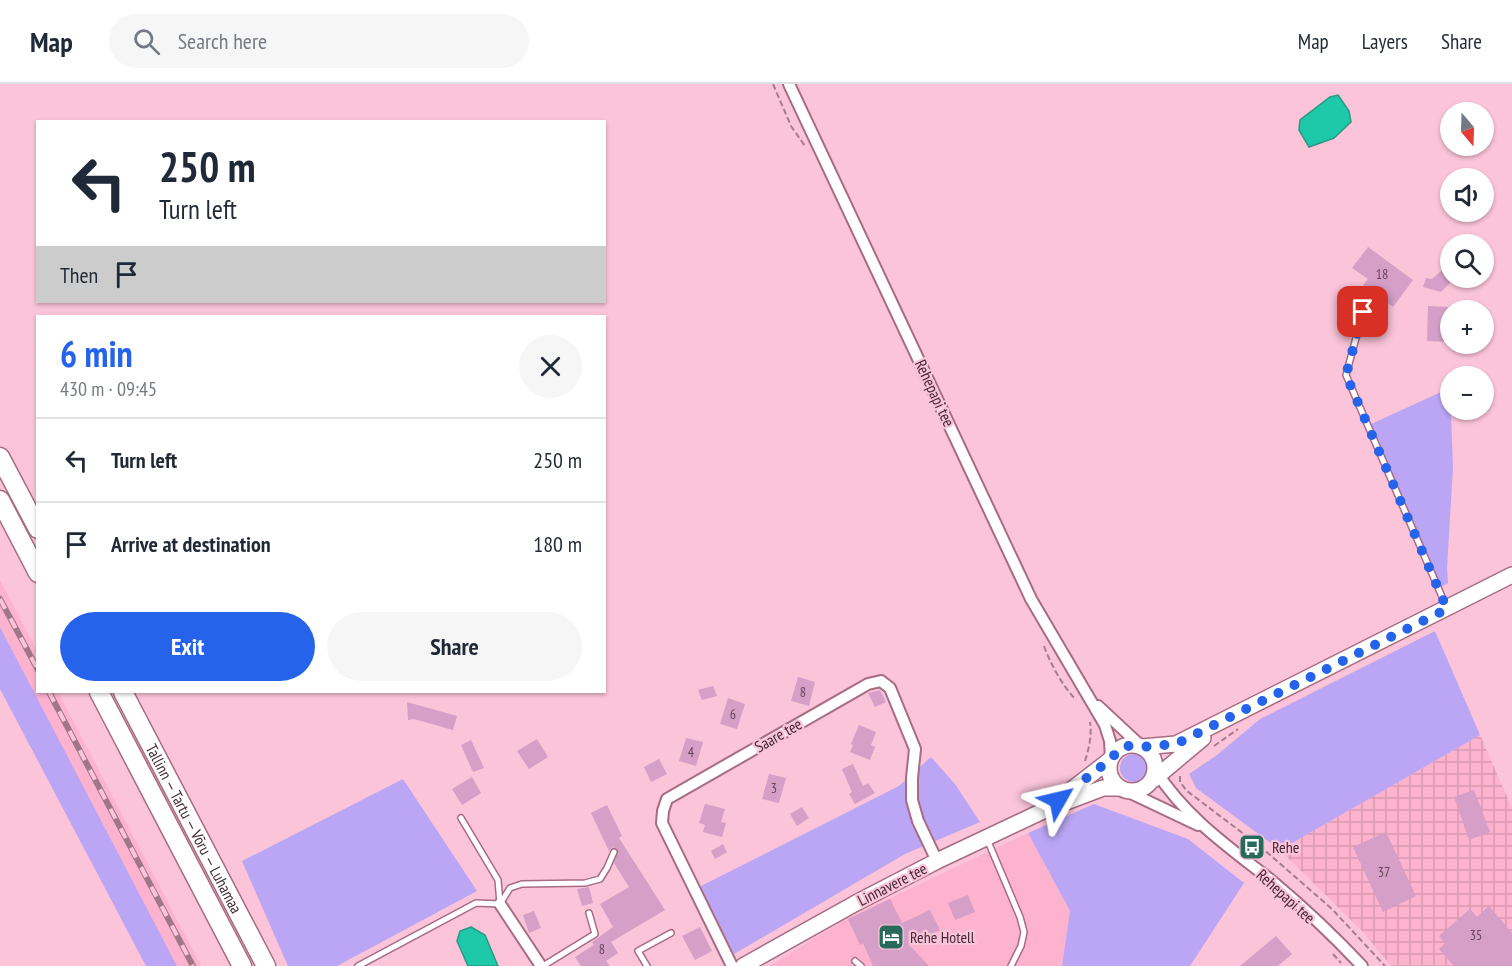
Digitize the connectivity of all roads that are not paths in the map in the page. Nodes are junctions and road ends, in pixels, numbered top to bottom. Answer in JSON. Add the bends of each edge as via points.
{"nodes":[{"id":1,"x":789,"y":84,"type":"edge"},
{"id":2,"x":1363,"y":312,"type":"dead end"},
{"id":3,"x":0,"y":457,"type":"edge"},
{"id":4,"x":0,"y":500,"type":"edge"},
{"id":5,"x":36,"y":525,"type":"edge"},
{"id":6,"x":36,"y":569,"type":"edge"},
{"id":7,"x":1512,"y":575,"type":"edge"},
{"id":8,"x":1447,"y":609,"type":"junction"},
{"id":9,"x":100,"y":693,"type":"edge"},
{"id":10,"x":124,"y":693,"type":"edge"},
{"id":11,"x":1089,"y":697,"type":"junction"},
{"id":12,"x":1238,"y":713,"type":"junction"},
{"id":13,"x":1142,"y":747,"type":"junction"},
{"id":14,"x":1111,"y":759,"type":"junction"},
{"id":15,"x":1156,"y":775,"type":"junction"},
{"id":16,"x":1120,"y":788,"type":"junction"},
{"id":17,"x":1045,"y":810,"type":"junction"},
{"id":18,"x":461,"y":818,"type":"dead end"},
{"id":19,"x":1207,"y":829,"type":"junction"},
{"id":20,"x":987,"y":837,"type":"junction"},
{"id":21,"x":614,"y":852,"type":"dead end"},
{"id":22,"x":937,"y":861,"type":"junction"},
{"id":23,"x":500,"y":904,"type":"junction"},
{"id":24,"x":589,"y":913,"type":"dead end"},
{"id":25,"x":671,"y":933,"type":"dead end"},
{"id":26,"x":855,"y":961,"type":"dead end"},
{"id":27,"x":242,"y":966,"type":"edge"},
{"id":28,"x":266,"y":966,"type":"edge"},
{"id":29,"x":358,"y":966,"type":"edge"},
{"id":30,"x":542,"y":966,"type":"edge"},
{"id":31,"x":647,"y":966,"type":"edge"},
{"id":32,"x":732,"y":966,"type":"edge"},
{"id":33,"x":743,"y":966,"type":"edge"},
{"id":34,"x":861,"y":966,"type":"edge"},
{"id":35,"x":1011,"y":966,"type":"edge"},
{"id":36,"x":1362,"y":966,"type":"edge"}],
"edges":[{"from":1,"to":11,"type":"street","name":"Rehepapi tee","via":[[1031,599]]},
{"from":2,"to":8,"type":"lane","via":[[1346,375]]},
{"from":3,"to":5,"type":"highway"},
{"from":4,"to":6,"type":"highway"},
{"from":7,"to":8,"type":"street","name":"Linnavere tee"},
{"from":8,"to":12,"type":"street","name":"Linnavere tee"},
{"from":9,"to":27,"type":"highway","name":"Tallinn — Tartu — Võru — Luhamaa"},
{"from":10,"to":28,"type":"highway","name":"Tallinn — Tartu — Võru — Luhamaa"},
{"from":11,"to":13,"type":"street","name":"Rehepapi tee"},
{"from":11,"to":14,"type":"street","name":"Rehepapi tee","via":[[1105,725]]},
{"from":12,"to":13,"type":"street","name":"Linnavere tee","via":[[1176,744]]},
{"from":12,"to":15,"type":"street","name":"Linnavere tee"},
{"from":13,"to":14,"type":"street","name":"Linnavere tee","via":[[1120,748]]},
{"from":13,"to":15,"type":"street","via":[[1152,756]]},
{"from":14,"to":16,"type":"street","via":[[1111,778]]},
{"from":14,"to":17,"type":"street","name":"Linnavere tee"},
{"from":15,"to":16,"type":"street","name":"Linnavere tee","via":[[1142,790]]},
{"from":15,"to":19,"type":"street","name":"Rehepapi tee"},
{"from":16,"to":17,"type":"street","name":"Linnavere tee","via":[[1103,788]]},
{"from":16,"to":19,"type":"street","name":"Rehepapi tee"},
{"from":17,"to":20,"type":"street","name":"Linnavere tee"},
{"from":18,"to":23,"type":"lane","via":[[498,880]]},
{"from":19,"to":36,"type":"street","name":"Rehepapi tee","via":[[1275,884]]},
{"from":20,"to":22,"type":"street","name":"Linnavere tee"},
{"from":20,"to":35,"type":"lane","via":[[1024,932]]},
{"from":21,"to":23,"type":"lane","via":[[600,879],[585,883],[522,884],[510,888]]},
{"from":22,"to":32,"type":"street","name":"Saare tee","via":[[912,800],[915,749],[890,688],[881,681],[868,684],[667,799],[662,823]]},
{"from":22,"to":33,"type":"street","name":"Linnavere tee"},
{"from":23,"to":29,"type":"lane","via":[[476,903]]},
{"from":23,"to":30,"type":"street"},
{"from":24,"to":30,"type":"lane","via":[[595,934]]},
{"from":25,"to":31,"type":"lane","via":[[638,951]]},
{"from":26,"to":34,"type":"lane"}]}
